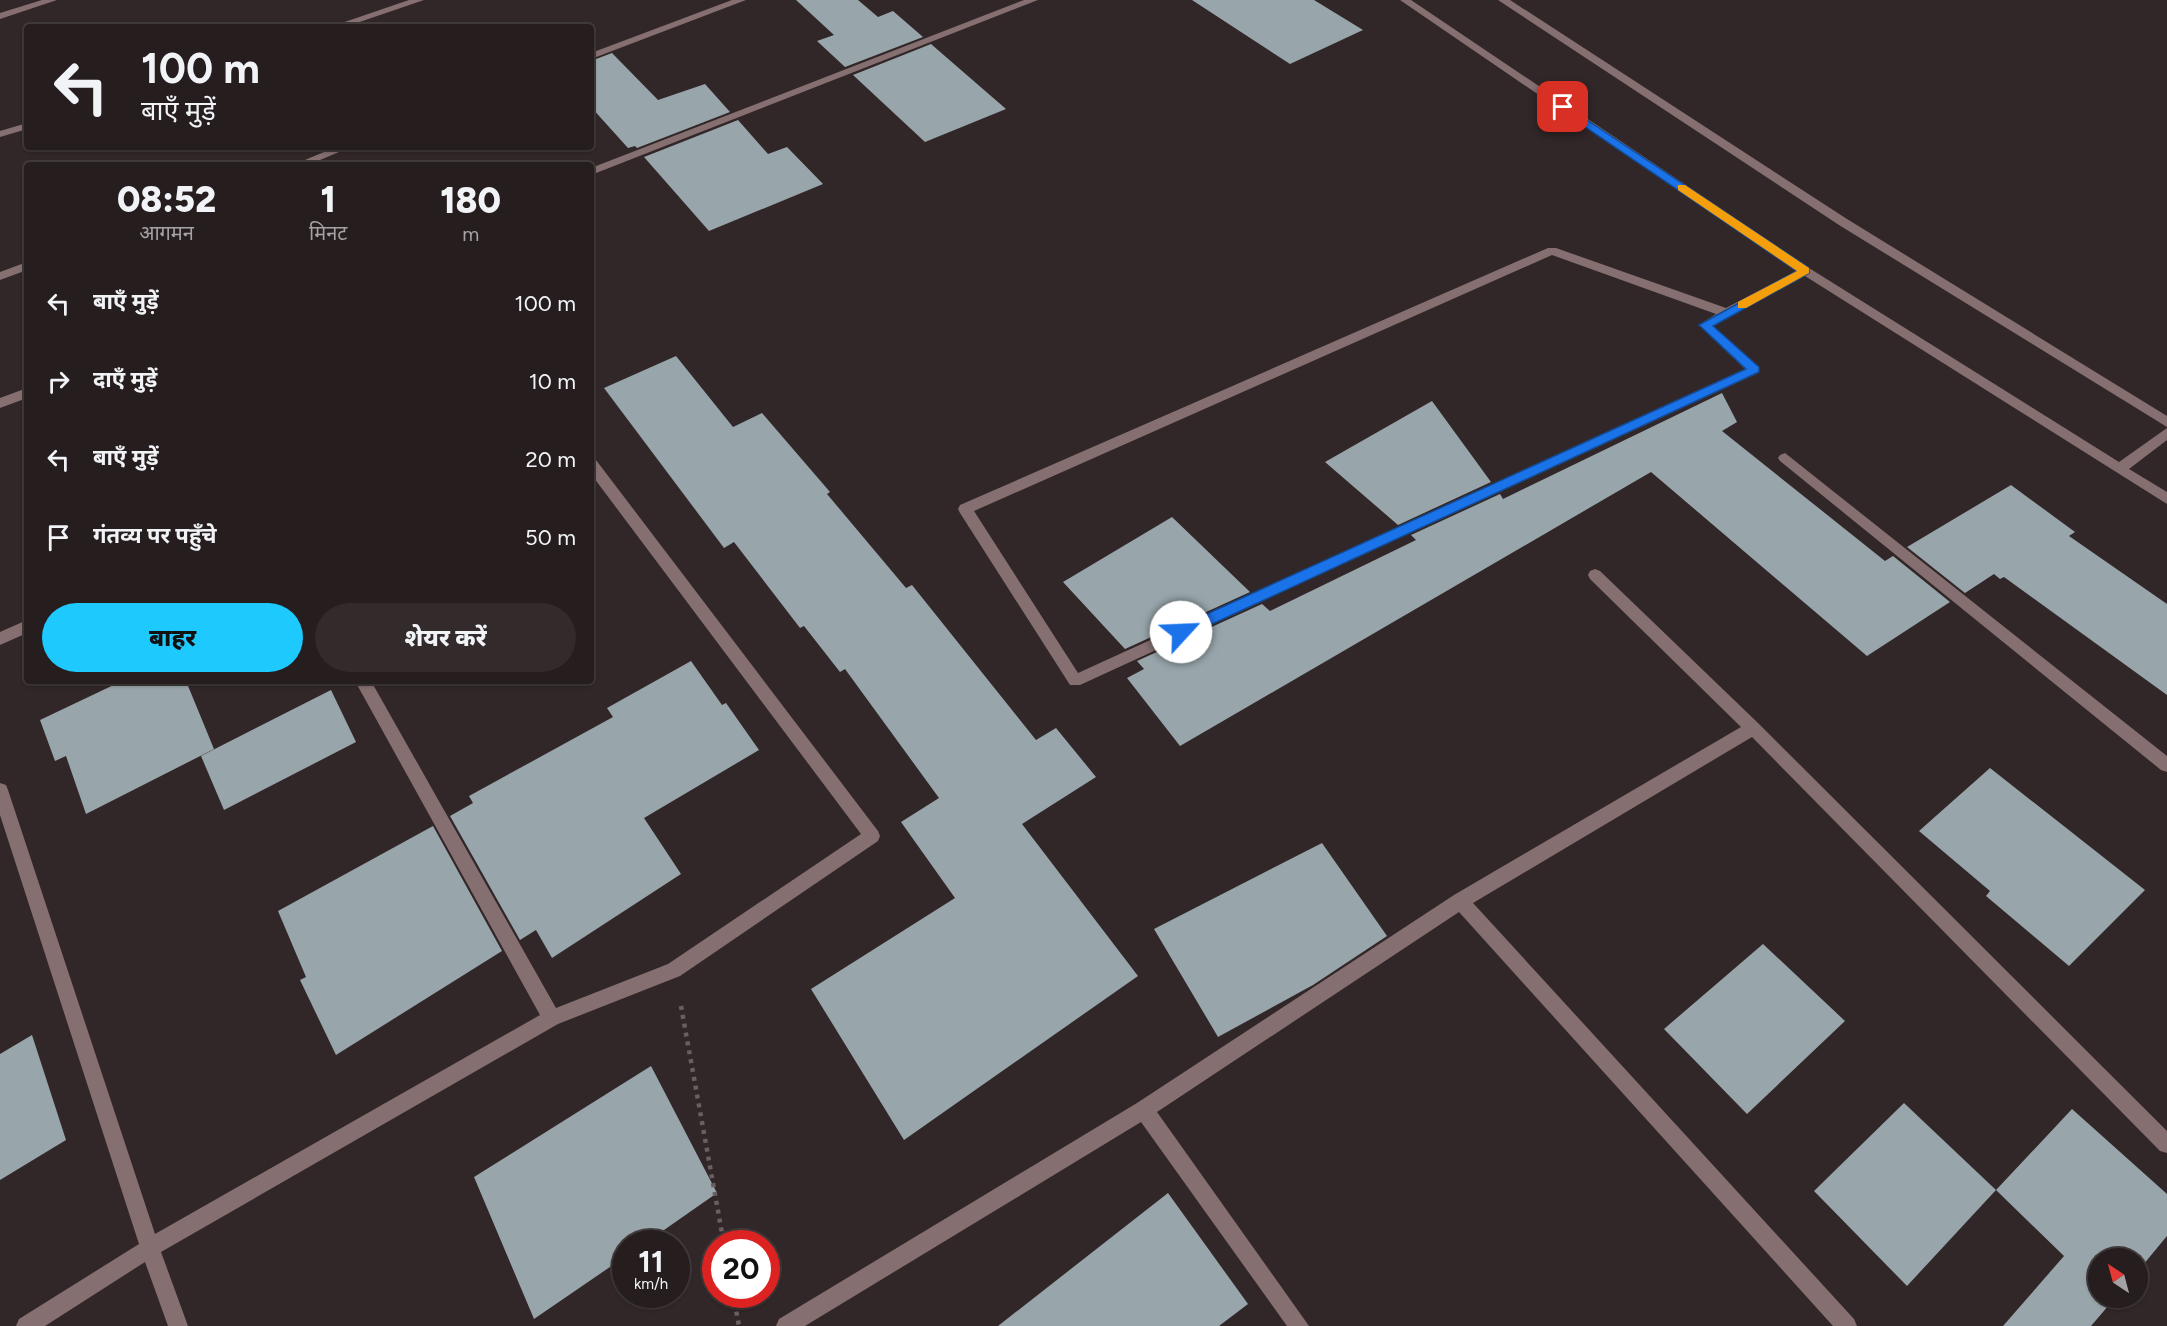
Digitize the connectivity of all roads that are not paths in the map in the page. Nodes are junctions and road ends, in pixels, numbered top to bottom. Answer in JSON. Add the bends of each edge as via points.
{"nodes":[{"id":1,"x":52,"y":0,"type":"edge"},
{"id":2,"x":419,"y":0,"type":"edge"},
{"id":3,"x":741,"y":0,"type":"edge"},
{"id":4,"x":1033,"y":0,"type":"edge"},
{"id":5,"x":1405,"y":0,"type":"edge"},
{"id":6,"x":1503,"y":0,"type":"edge"},
{"id":7,"x":0,"y":16,"type":"edge"},
{"id":8,"x":344,"y":24,"type":"edge"},
{"id":9,"x":594,"y":55,"type":"edge"},
{"id":10,"x":24,"y":127,"type":"edge"},
{"id":11,"x":0,"y":134,"type":"edge"},
{"id":12,"x":338,"y":150,"type":"edge"},
{"id":13,"x":306,"y":162,"type":"edge"},
{"id":14,"x":594,"y":171,"type":"edge"},
{"id":15,"x":24,"y":267,"type":"edge"},
{"id":16,"x":1805,"y":271,"type":"junction"},
{"id":17,"x":0,"y":276,"type":"edge"},
{"id":18,"x":1727,"y":313,"type":"junction"},
{"id":19,"x":24,"y":394,"type":"edge"},
{"id":20,"x":0,"y":403,"type":"edge"},
{"id":21,"x":2167,"y":422,"type":"edge"},
{"id":22,"x":2167,"y":433,"type":"edge"},
{"id":23,"x":1785,"y":458,"type":"dead end"},
{"id":24,"x":594,"y":468,"type":"edge"},
{"id":25,"x":2119,"y":469,"type":"junction"},
{"id":26,"x":2167,"y":499,"type":"edge"},
{"id":27,"x":1595,"y":575,"type":"dead end"},
{"id":28,"x":24,"y":627,"type":"edge"},
{"id":29,"x":0,"y":639,"type":"edge"},
{"id":30,"x":365,"y":684,"type":"edge"},
{"id":31,"x":1754,"y":728,"type":"junction"},
{"id":32,"x":2167,"y":765,"type":"edge"},
{"id":33,"x":0,"y":790,"type":"edge"},
{"id":34,"x":1460,"y":901,"type":"junction"},
{"id":35,"x":552,"y":1018,"type":"junction"},
{"id":36,"x":1144,"y":1110,"type":"junction"},
{"id":37,"x":2167,"y":1144,"type":"edge"},
{"id":38,"x":150,"y":1248,"type":"junction"},
{"id":39,"x":26,"y":1326,"type":"edge"},
{"id":40,"x":178,"y":1326,"type":"edge"},
{"id":41,"x":786,"y":1326,"type":"edge"},
{"id":42,"x":1299,"y":1326,"type":"edge"},
{"id":43,"x":1847,"y":1326,"type":"edge"}],
"edges":[{"from":1,"to":7,"type":"street"},
{"from":2,"to":8,"type":"street"},
{"from":3,"to":9,"type":"street"},
{"from":4,"to":14,"type":"street"},
{"from":5,"to":16,"type":"street"},
{"from":6,"to":21,"type":"street","via":[[1843,222]]},
{"from":10,"to":11,"type":"street"},
{"from":12,"to":13,"type":"street"},
{"from":15,"to":17,"type":"street"},
{"from":16,"to":18,"type":"street"},
{"from":16,"to":25,"type":"street"},
{"from":18,"to":18,"type":"street","via":[[1705,325],[1755,370],[1074,681],[965,509],[1552,251]]},
{"from":19,"to":20,"type":"street"},
{"from":22,"to":25,"type":"street"},
{"from":23,"to":32,"type":"street"},
{"from":24,"to":35,"type":"street","via":[[872,836],[674,970]]},
{"from":25,"to":26,"type":"street"},
{"from":27,"to":31,"type":"street"},
{"from":28,"to":29,"type":"street"},
{"from":30,"to":35,"type":"street"},
{"from":31,"to":34,"type":"street"},
{"from":31,"to":37,"type":"street"},
{"from":33,"to":38,"type":"street"},
{"from":34,"to":36,"type":"street"},
{"from":34,"to":43,"type":"street"},
{"from":35,"to":38,"type":"street"},
{"from":36,"to":41,"type":"street"},
{"from":36,"to":42,"type":"street"},
{"from":38,"to":39,"type":"street"},
{"from":38,"to":40,"type":"street"}]}
